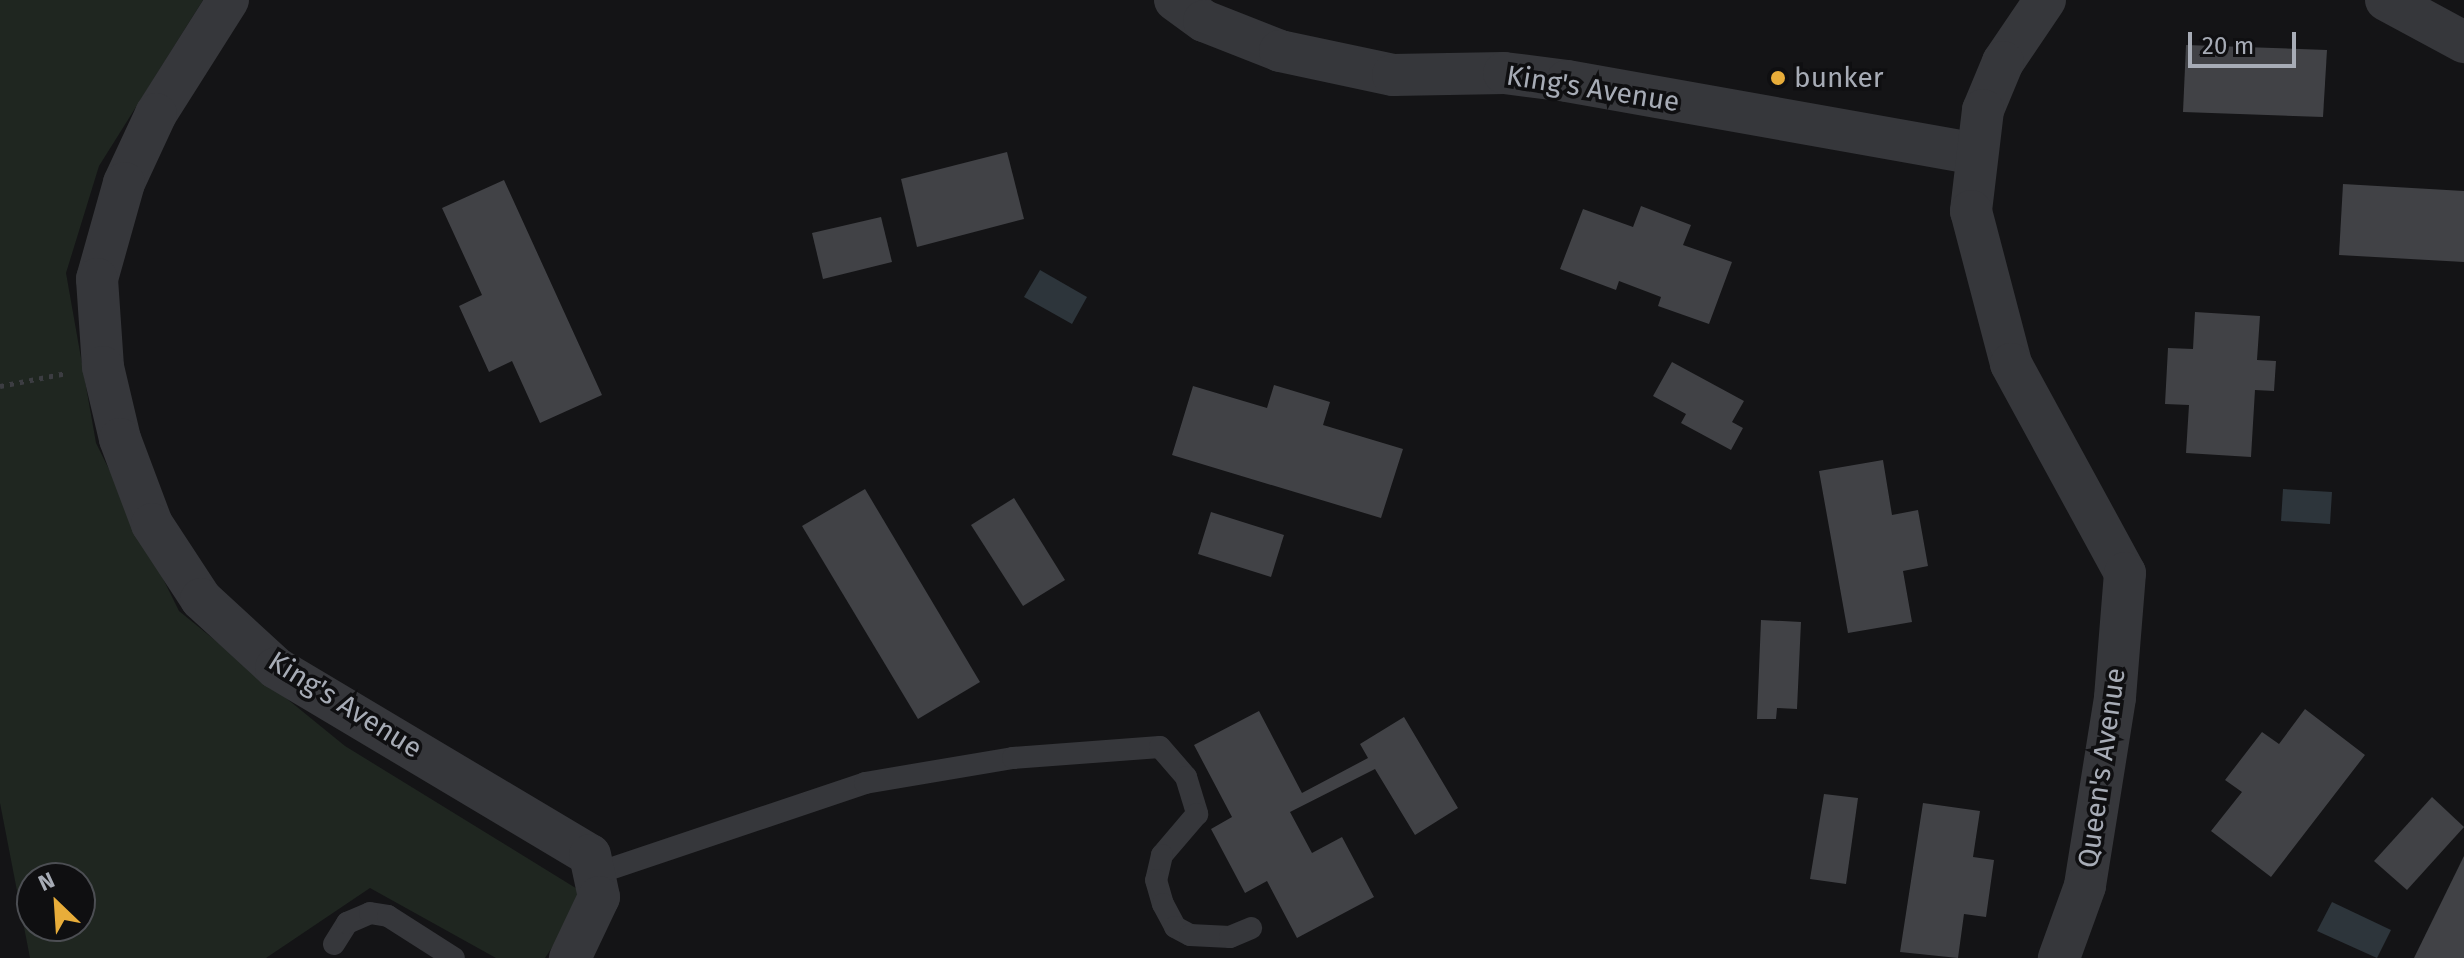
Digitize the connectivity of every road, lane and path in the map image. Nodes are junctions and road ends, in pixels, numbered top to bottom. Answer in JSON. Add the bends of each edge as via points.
{"nodes":[{"id":1,"x":228,"y":0,"type":"edge"},
{"id":2,"x":1175,"y":0,"type":"edge"},
{"id":3,"x":2045,"y":0,"type":"edge"},
{"id":4,"x":2386,"y":0,"type":"edge"},
{"id":5,"x":2464,"y":42,"type":"edge"},
{"id":6,"x":1973,"y":153,"type":"junction"},
{"id":7,"x":103,"y":367,"type":"junction"},
{"id":8,"x":0,"y":386,"type":"edge"},
{"id":9,"x":598,"y":873,"type":"junction"},
{"id":10,"x":1251,"y":928,"type":"dead end"},
{"id":11,"x":334,"y":944,"type":"dead end"},
{"id":12,"x":454,"y":958,"type":"edge"},
{"id":13,"x":570,"y":958,"type":"edge"},
{"id":14,"x":2059,"y":958,"type":"edge"}],
"edges":[{"from":1,"to":7,"type":"street","name":"King's Avenue","via":[[156,114],[124,183],[97,279]]},
{"from":2,"to":6,"type":"street","name":"King's Avenue","via":[[1204,21],[1280,51],[1393,75],[1504,73],[1567,81]]},
{"from":3,"to":6,"type":"street","via":[[2003,62]]},
{"from":4,"to":5,"type":"street"},
{"from":6,"to":14,"type":"street","name":"Queen's Avenue","via":[[1976,239],[2011,364],[2125,573],[2115,698],[2085,886]]},
{"from":7,"to":8,"type":"path"},
{"from":7,"to":9,"type":"street","name":"King's Avenue","via":[[120,439],[152,524],[201,599],[276,668],[580,844]]},
{"from":9,"to":10,"type":"lane","via":[[865,783],[1013,758],[1160,747],[1186,777],[1197,814],[1162,855],[1156,880],[1163,904],[1175,927],[1190,935],[1230,937]]},
{"from":9,"to":13,"type":"street","via":[[593,919]]},
{"from":11,"to":12,"type":"lane","via":[[347,923],[370,913],[388,916]]}]}
